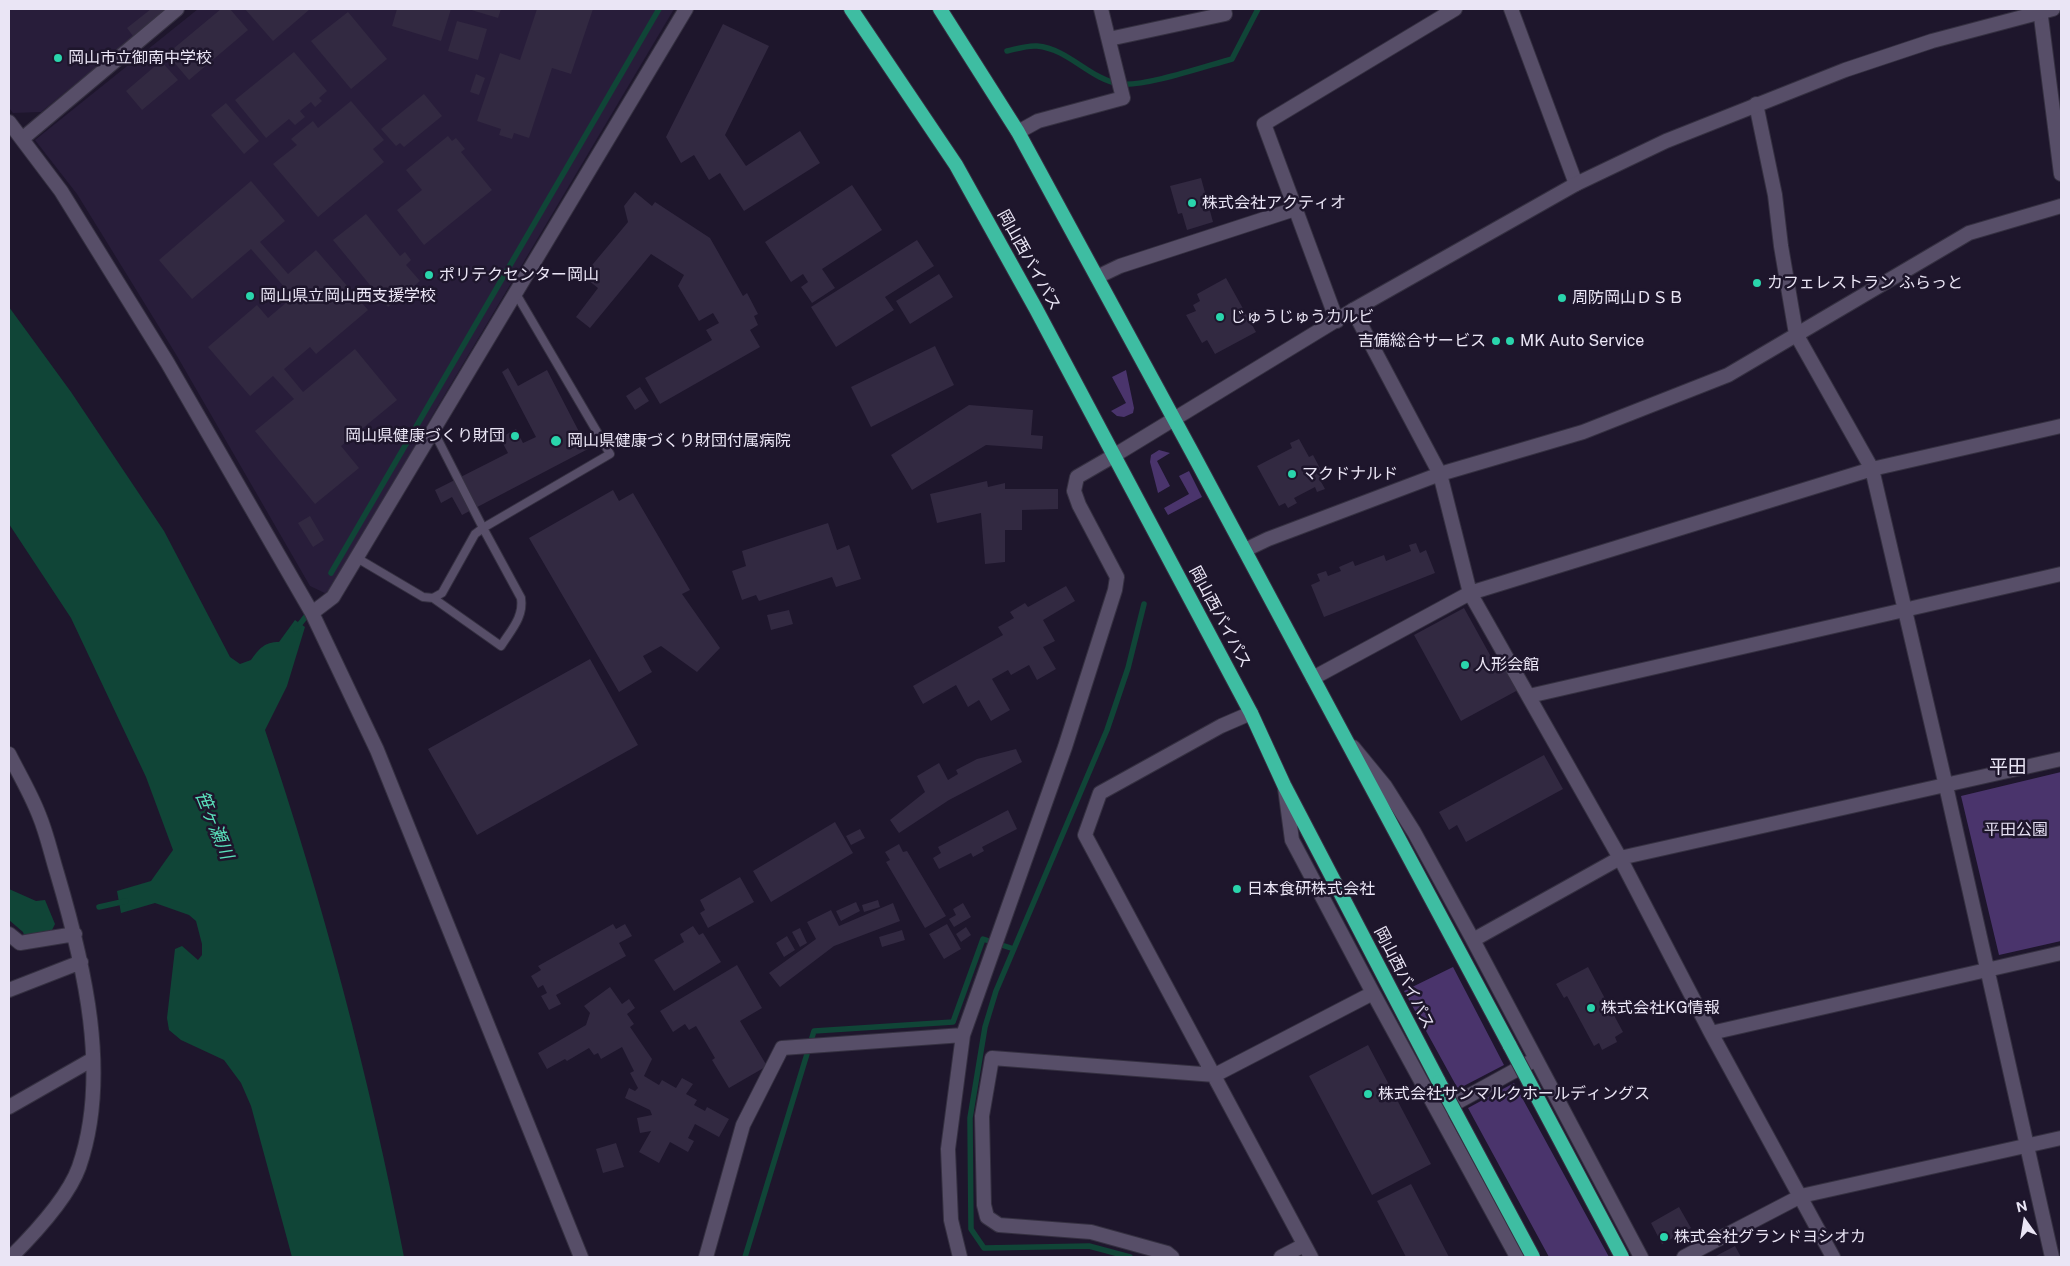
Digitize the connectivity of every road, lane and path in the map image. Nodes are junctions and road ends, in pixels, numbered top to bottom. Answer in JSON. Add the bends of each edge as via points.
{"nodes":[{"id":1,"x":177,"y":9,"type":"edge"},
{"id":2,"x":686,"y":9,"type":"edge"},
{"id":3,"x":851,"y":9,"type":"edge"},
{"id":4,"x":940,"y":9,"type":"edge"},
{"id":5,"x":1101,"y":9,"type":"edge"},
{"id":6,"x":1224,"y":9,"type":"edge"},
{"id":7,"x":1455,"y":9,"type":"edge"},
{"id":8,"x":1511,"y":9,"type":"edge"},
{"id":9,"x":2044,"y":10,"type":"edge"},
{"id":10,"x":1109,"y":39,"type":"junction"},
{"id":11,"x":1756,"y":104,"type":"junction"},
{"id":12,"x":9,"y":122,"type":"edge"},
{"id":13,"x":1018,"y":132,"type":"junction"},
{"id":14,"x":22,"y":139,"type":"junction"},
{"id":15,"x":2061,"y":174,"type":"edge"},
{"id":16,"x":1576,"y":184,"type":"junction"},
{"id":17,"x":2061,"y":206,"type":"edge"},
{"id":18,"x":1295,"y":209,"type":"junction"},
{"id":19,"x":1097,"y":277,"type":"junction"},
{"id":20,"x":515,"y":292,"type":"junction"},
{"id":21,"x":1353,"y":310,"type":"junction"},
{"id":22,"x":1337,"y":321,"type":"junction"},
{"id":23,"x":1796,"y":334,"type":"junction"},
{"id":24,"x":1174,"y":418,"type":"junction"},
{"id":25,"x":2061,"y":426,"type":"edge"},
{"id":26,"x":433,"y":430,"type":"junction"},
{"id":27,"x":1115,"y":454,"type":"junction"},
{"id":28,"x":1872,"y":469,"type":"junction"},
{"id":29,"x":1440,"y":474,"type":"junction"},
{"id":30,"x":483,"y":528,"type":"junction"},
{"id":31,"x":1245,"y":550,"type":"junction"},
{"id":32,"x":356,"y":558,"type":"junction"},
{"id":33,"x":2061,"y":574,"type":"edge"},
{"id":34,"x":1470,"y":593,"type":"junction"},
{"id":35,"x":433,"y":598,"type":"junction"},
{"id":36,"x":1904,"y":610,"type":"junction"},
{"id":37,"x":312,"y":613,"type":"junction"},
{"id":38,"x":1313,"y":678,"type":"junction"},
{"id":39,"x":1529,"y":696,"type":"junction"},
{"id":40,"x":1251,"y":713,"type":"junction"},
{"id":41,"x":1346,"y":738,"type":"junction"},
{"id":42,"x":9,"y":754,"type":"edge"},
{"id":43,"x":2061,"y":759,"type":"edge"},
{"id":44,"x":1284,"y":785,"type":"junction"},
{"id":45,"x":1946,"y":786,"type":"junction"},
{"id":46,"x":1620,"y":858,"type":"junction"},
{"id":47,"x":9,"y":934,"type":"edge"},
{"id":48,"x":75,"y":934,"type":"junction"},
{"id":49,"x":1473,"y":940,"type":"junction"},
{"id":50,"x":2061,"y":953,"type":"edge"},
{"id":51,"x":81,"y":962,"type":"junction"},
{"id":52,"x":1987,"y":971,"type":"junction"},
{"id":53,"x":9,"y":990,"type":"edge"},
{"id":54,"x":1372,"y":993,"type":"junction"},
{"id":55,"x":1711,"y":1033,"type":"junction"},
{"id":56,"x":963,"y":1035,"type":"junction"},
{"id":57,"x":94,"y":1059,"type":"junction"},
{"id":58,"x":1536,"y":1059,"type":"junction"},
{"id":59,"x":1215,"y":1075,"type":"junction"},
{"id":60,"x":9,"y":1107,"type":"edge"},
{"id":61,"x":1438,"y":1112,"type":"junction"},
{"id":62,"x":2061,"y":1138,"type":"edge"},
{"id":63,"x":2027,"y":1146,"type":"junction"},
{"id":64,"x":1800,"y":1196,"type":"junction"},
{"id":65,"x":1308,"y":1251,"type":"edge"},
{"id":66,"x":11,"y":1257,"type":"edge"},
{"id":67,"x":581,"y":1257,"type":"edge"},
{"id":68,"x":706,"y":1257,"type":"edge"},
{"id":69,"x":960,"y":1257,"type":"edge"},
{"id":70,"x":1172,"y":1257,"type":"edge"},
{"id":71,"x":1281,"y":1257,"type":"edge"},
{"id":72,"x":1517,"y":1257,"type":"edge"},
{"id":73,"x":1533,"y":1257,"type":"edge"},
{"id":74,"x":1622,"y":1257,"type":"edge"},
{"id":75,"x":1641,"y":1257,"type":"edge"},
{"id":76,"x":1684,"y":1257,"type":"edge"},
{"id":77,"x":1833,"y":1257,"type":"edge"},
{"id":78,"x":2052,"y":1257,"type":"edge"}],
"edges":[{"from":1,"to":14,"type":"street"},
{"from":2,"to":20,"type":"street"},
{"from":3,"to":27,"type":"highway","name":"岡山西バイパス","via":[[956,165]]},
{"from":4,"to":13,"type":"highway"},
{"from":5,"to":10,"type":"street"},
{"from":6,"to":10,"type":"street","via":[[1225,14]]},
{"from":7,"to":18,"type":"street","via":[[1264,124]]},
{"from":8,"to":16,"type":"street"},
{"from":9,"to":11,"type":"street","via":[[1932,41]]},
{"from":9,"to":15,"type":"street"},
{"from":10,"to":13,"type":"street","via":[[1124,98],[1038,121]]},
{"from":11,"to":16,"type":"street","via":[[1666,141]]},
{"from":11,"to":23,"type":"street","via":[[1775,195]]},
{"from":12,"to":14,"type":"street"},
{"from":13,"to":19,"type":"highway"},
{"from":14,"to":37,"type":"street","via":[[61,191],[167,362]]},
{"from":16,"to":21,"type":"street"},
{"from":17,"to":23,"type":"street","via":[[1969,233]]},
{"from":18,"to":19,"type":"street","via":[[1120,266]]},
{"from":18,"to":22,"type":"street"},
{"from":19,"to":24,"type":"highway"},
{"from":20,"to":26,"type":"street"},
{"from":20,"to":30,"type":"lane","via":[[610,454]]},
{"from":21,"to":22,"type":"street"},
{"from":21,"to":29,"type":"street"},
{"from":22,"to":24,"type":"street"},
{"from":23,"to":28,"type":"street"},
{"from":23,"to":29,"type":"street","via":[[1728,375],[1583,432]]},
{"from":24,"to":27,"type":"street"},
{"from":24,"to":31,"type":"highway"},
{"from":25,"to":28,"type":"street"},
{"from":26,"to":30,"type":"lane"},
{"from":26,"to":32,"type":"street"},
{"from":27,"to":40,"type":"highway","name":"岡山西バイパス"},
{"from":27,"to":56,"type":"street","via":[[1078,478],[1074,491],[1117,577],[1115,590],[1065,747]]},
{"from":28,"to":34,"type":"street"},
{"from":28,"to":36,"type":"street"},
{"from":29,"to":31,"type":"street"},
{"from":29,"to":34,"type":"street"},
{"from":30,"to":35,"type":"lane","via":[[475,534],[442,593]]},
{"from":30,"to":35,"type":"lane","via":[[521,598],[520,617],[501,646]]},
{"from":31,"to":38,"type":"highway"},
{"from":32,"to":35,"type":"lane","via":[[423,597]]},
{"from":32,"to":37,"type":"street","via":[[333,597]]},
{"from":33,"to":36,"type":"street"},
{"from":34,"to":38,"type":"street"},
{"from":34,"to":39,"type":"street"},
{"from":36,"to":39,"type":"street"},
{"from":36,"to":45,"type":"street"},
{"from":37,"to":67,"type":"street","via":[[377,750]]},
{"from":38,"to":41,"type":"highway"},
{"from":39,"to":46,"type":"street"},
{"from":40,"to":44,"type":"highway","name":"岡山西バイパス"},
{"from":40,"to":59,"type":"street","via":[[1221,726],[1100,793],[1085,835]]},
{"from":41,"to":49,"type":"street","via":[[1386,786]]},
{"from":41,"to":74,"type":"highway","bridge":true},
{"from":42,"to":48,"type":"street","via":[[39,815]]},
{"from":43,"to":45,"type":"street"},
{"from":44,"to":54,"type":"street","via":[[1292,840]]},
{"from":44,"to":73,"type":"highway","name":"岡山西バイパス","bridge":true},
{"from":45,"to":46,"type":"street"},
{"from":45,"to":52,"type":"street"},
{"from":46,"to":49,"type":"street"},
{"from":46,"to":55,"type":"street"},
{"from":47,"to":48,"type":"street","via":[[20,943]]},
{"from":48,"to":51,"type":"street"},
{"from":49,"to":58,"type":"street"},
{"from":50,"to":52,"type":"street"},
{"from":51,"to":53,"type":"street"},
{"from":51,"to":57,"type":"street"},
{"from":52,"to":55,"type":"street"},
{"from":52,"to":63,"type":"street"},
{"from":54,"to":59,"type":"street"},
{"from":54,"to":61,"type":"street"},
{"from":55,"to":64,"type":"street"},
{"from":56,"to":68,"type":"street","via":[[782,1048],[743,1125]]},
{"from":56,"to":69,"type":"street","via":[[948,1149],[951,1220]]},
{"from":57,"to":60,"type":"street"},
{"from":57,"to":66,"type":"street","via":[[91,1109],[78,1169],[59,1202]]},
{"from":58,"to":61,"type":"street"},
{"from":58,"to":75,"type":"street"},
{"from":59,"to":65,"type":"street"},
{"from":59,"to":70,"type":"street","via":[[992,1058],[982,1116],[984,1204],[988,1217],[999,1225],[1091,1232]]},
{"from":61,"to":72,"type":"street"},
{"from":62,"to":63,"type":"street"},
{"from":63,"to":64,"type":"street"},
{"from":63,"to":78,"type":"street"},
{"from":64,"to":76,"type":"street"},
{"from":64,"to":77,"type":"street"},
{"from":65,"to":71,"type":"street"}]}
